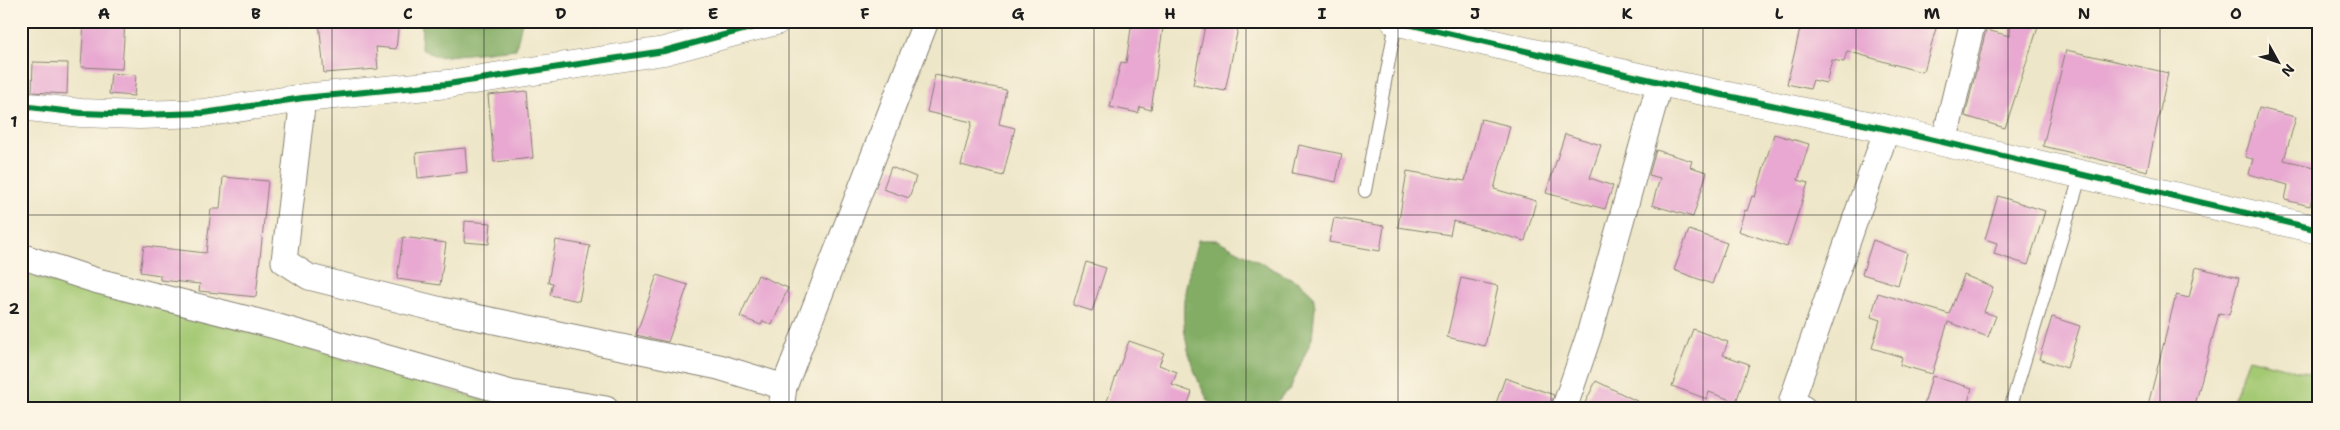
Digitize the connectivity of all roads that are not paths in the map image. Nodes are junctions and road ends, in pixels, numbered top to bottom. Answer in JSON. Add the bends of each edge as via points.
{"nodes":[{"id":1,"x":776,"y":21,"type":"edge"},
{"id":2,"x":926,"y":21,"type":"edge"},
{"id":3,"x":1395,"y":21,"type":"edge"},
{"id":4,"x":1973,"y":21,"type":"edge"},
{"id":5,"x":1660,"y":82,"type":"junction"},
{"id":6,"x":303,"y":98,"type":"junction"},
{"id":7,"x":21,"y":106,"type":"edge"},
{"id":8,"x":1887,"y":129,"type":"junction"},
{"id":9,"x":1944,"y":142,"type":"junction"},
{"id":10,"x":2081,"y":174,"type":"junction"},
{"id":11,"x":1365,"y":191,"type":"dead end"},
{"id":12,"x":2319,"y":230,"type":"edge"},
{"id":13,"x":21,"y":256,"type":"edge"},
{"id":14,"x":782,"y":398,"type":"edge"},
{"id":15,"x":606,"y":409,"type":"edge"},
{"id":16,"x":1564,"y":409,"type":"edge"},
{"id":17,"x":1804,"y":409,"type":"edge"},
{"id":18,"x":2010,"y":409,"type":"edge"}],
"edges":[{"from":1,"to":6,"type":"street","via":[[664,51],[448,84]]},
{"from":2,"to":14,"type":"street"},
{"from":3,"to":5,"type":"street"},
{"from":3,"to":11,"type":"lane"},
{"from":4,"to":9,"type":"street"},
{"from":5,"to":8,"type":"street"},
{"from":5,"to":16,"type":"street","via":[[1589,335]]},
{"from":6,"to":7,"type":"street","via":[[204,112],[139,115]]},
{"from":6,"to":14,"type":"street","via":[[284,261],[309,277],[441,310],[718,367]]},
{"from":8,"to":9,"type":"street"},
{"from":8,"to":17,"type":"street","via":[[1792,400]]},
{"from":9,"to":10,"type":"street"},
{"from":10,"to":12,"type":"street"},
{"from":10,"to":18,"type":"lane"},
{"from":13,"to":15,"type":"street","via":[[94,280],[274,326],[511,393]]}]}
